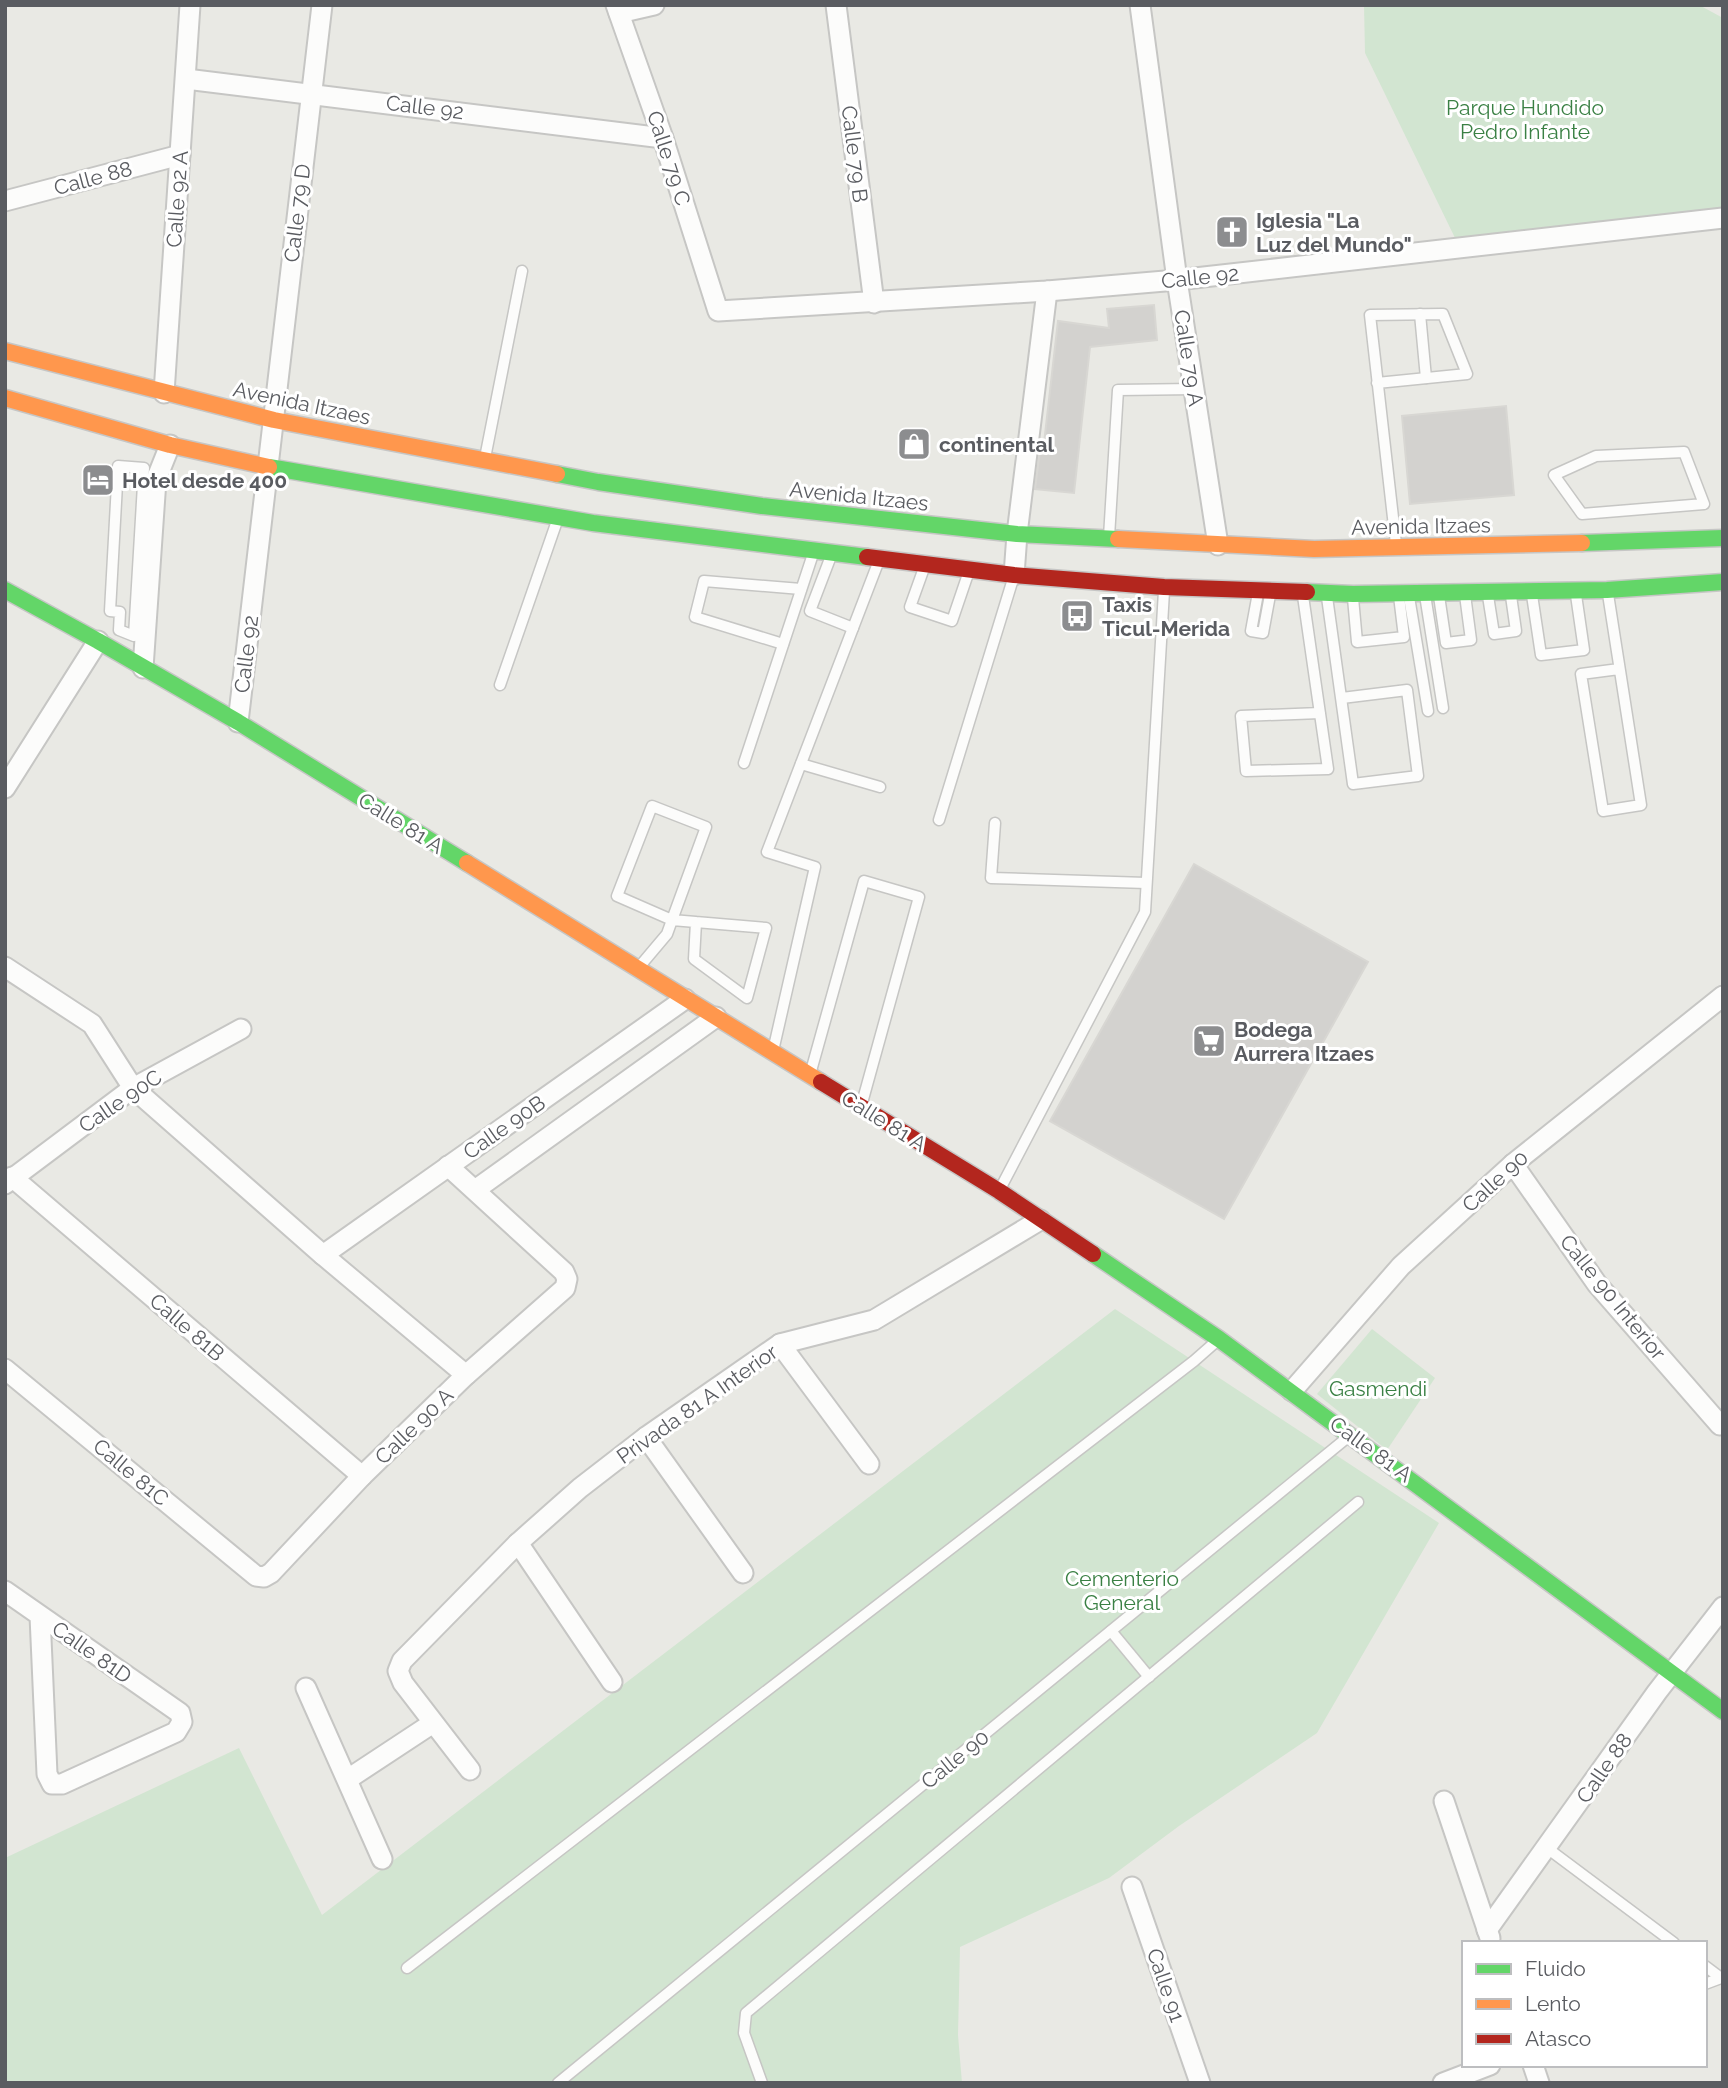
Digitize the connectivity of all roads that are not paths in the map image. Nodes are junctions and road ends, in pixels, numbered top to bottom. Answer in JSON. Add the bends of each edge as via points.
{"nodes":[{"id":1,"x":190,"y":5,"type":"edge"},
{"id":2,"x":322,"y":5,"type":"edge"},
{"id":3,"x":654,"y":5,"type":"edge"},
{"id":4,"x":836,"y":5,"type":"edge"},
{"id":5,"x":1140,"y":5,"type":"edge"},
{"id":6,"x":617,"y":9,"type":"edge"},
{"id":7,"x":186,"y":79,"type":"junction"},
{"id":8,"x":311,"y":93,"type":"junction"},
{"id":9,"x":663,"y":138,"type":"junction"},
{"id":10,"x":180,"y":155,"type":"junction"},
{"id":11,"x":5,"y":201,"type":"edge"},
{"id":12,"x":1723,"y":218,"type":"edge"},
{"id":13,"x":522,"y":271,"type":"dead end"},
{"id":14,"x":1177,"y":280,"type":"junction"},
{"id":15,"x":1046,"y":291,"type":"junction"},
{"id":16,"x":874,"y":303,"type":"junction"},
{"id":17,"x":718,"y":311,"type":"joint"},
{"id":18,"x":1420,"y":314,"type":"junction"},
{"id":19,"x":5,"y":351,"type":"edge"},
{"id":20,"x":1426,"y":378,"type":"junction"},
{"id":21,"x":1377,"y":383,"type":"junction"},
{"id":22,"x":1194,"y":389,"type":"junction"},
{"id":23,"x":164,"y":393,"type":"junction"},
{"id":24,"x":5,"y":398,"type":"edge"},
{"id":25,"x":274,"y":420,"type":"junction"},
{"id":26,"x":170,"y":445,"type":"junction"},
{"id":27,"x":484,"y":462,"type":"junction"},
{"id":28,"x":268,"y":467,"type":"junction"},
{"id":29,"x":149,"y":491,"type":"junction"},
{"id":30,"x":597,"y":493,"type":"junction"},
{"id":31,"x":558,"y":517,"type":"junction"},
{"id":32,"x":593,"y":523,"type":"junction"},
{"id":33,"x":1595,"y":528,"type":"junction"},
{"id":34,"x":1017,"y":534,"type":"junction"},
{"id":35,"x":1723,"y":538,"type":"edge"},
{"id":36,"x":1109,"y":539,"type":"junction"},
{"id":37,"x":1218,"y":545,"type":"junction"},
{"id":38,"x":1397,"y":548,"type":"junction"},
{"id":39,"x":1314,"y":549,"type":"junction"},
{"id":40,"x":814,"y":550,"type":"junction"},
{"id":41,"x":833,"y":552,"type":"junction"},
{"id":42,"x":880,"y":558,"type":"junction"},
{"id":43,"x":1681,"y":562,"type":"junction"},
{"id":44,"x":925,"y":564,"type":"junction"},
{"id":45,"x":970,"y":569,"type":"junction"},
{"id":46,"x":1014,"y":575,"type":"junction"},
{"id":47,"x":1723,"y":582,"type":"edge"},
{"id":48,"x":1313,"y":585,"type":"junction"},
{"id":49,"x":1164,"y":587,"type":"junction"},
{"id":50,"x":801,"y":589,"type":"junction"},
{"id":51,"x":5,"y":590,"type":"edge"},
{"id":52,"x":1575,"y":590,"type":"junction"},
{"id":53,"x":1607,"y":590,"type":"junction"},
{"id":54,"x":1510,"y":591,"type":"junction"},
{"id":55,"x":1532,"y":591,"type":"junction"},
{"id":56,"x":1465,"y":592,"type":"junction"},
{"id":57,"x":1488,"y":592,"type":"junction"},
{"id":58,"x":1418,"y":593,"type":"junction"},
{"id":59,"x":1353,"y":594,"type":"junction"},
{"id":60,"x":853,"y":628,"type":"junction"},
{"id":61,"x":98,"y":641,"type":"junction"},
{"id":62,"x":783,"y":644,"type":"junction"},
{"id":63,"x":142,"y":668,"type":"junction"},
{"id":64,"x":1619,"y":668,"type":"junction"},
{"id":65,"x":500,"y":685,"type":"dead end"},
{"id":66,"x":1342,"y":698,"type":"junction"},
{"id":67,"x":1443,"y":708,"type":"dead end"},
{"id":68,"x":1428,"y":711,"type":"dead end"},
{"id":69,"x":1320,"y":713,"type":"junction"},
{"id":70,"x":238,"y":722,"type":"junction"},
{"id":71,"x":744,"y":763,"type":"dead end"},
{"id":72,"x":801,"y":764,"type":"junction"},
{"id":73,"x":880,"y":787,"type":"dead end"},
{"id":74,"x":5,"y":788,"type":"edge"},
{"id":75,"x":939,"y":820,"type":"dead end"},
{"id":76,"x":995,"y":822,"type":"dead end"},
{"id":77,"x":1146,"y":883,"type":"junction"},
{"id":78,"x":672,"y":920,"type":"junction"},
{"id":79,"x":696,"y":922,"type":"junction"},
{"id":80,"x":5,"y":967,"type":"edge"},
{"id":81,"x":637,"y":969,"type":"junction"},
{"id":82,"x":1723,"y":996,"type":"edge"},
{"id":83,"x":685,"y":999,"type":"junction"},
{"id":84,"x":716,"y":1017,"type":"junction"},
{"id":85,"x":241,"y":1029,"type":"dead end"},
{"id":86,"x":772,"y":1052,"type":"junction"},
{"id":87,"x":810,"y":1075,"type":"junction"},
{"id":88,"x":133,"y":1088,"type":"junction"},
{"id":89,"x":860,"y":1107,"type":"junction"},
{"id":90,"x":1513,"y":1164,"type":"junction"},
{"id":91,"x":448,"y":1167,"type":"junction"},
{"id":92,"x":9,"y":1181,"type":"edge"},
{"id":93,"x":475,"y":1190,"type":"junction"},
{"id":94,"x":999,"y":1191,"type":"junction"},
{"id":95,"x":1040,"y":1220,"type":"junction"},
{"id":96,"x":323,"y":1255,"type":"junction"},
{"id":97,"x":1219,"y":1339,"type":"junction"},
{"id":98,"x":780,"y":1344,"type":"junction"},
{"id":99,"x":5,"y":1369,"type":"edge"},
{"id":100,"x":466,"y":1376,"type":"junction"},
{"id":101,"x":1292,"y":1391,"type":"junction"},
{"id":102,"x":1720,"y":1425,"type":"dead end"},
{"id":103,"x":1352,"y":1435,"type":"junction"},
{"id":104,"x":646,"y":1437,"type":"junction"},
{"id":105,"x":869,"y":1464,"type":"dead end"},
{"id":106,"x":362,"y":1476,"type":"junction"},
{"id":107,"x":1358,"y":1502,"type":"dead end"},
{"id":108,"x":518,"y":1543,"type":"junction"},
{"id":109,"x":743,"y":1573,"type":"dead end"},
{"id":110,"x":256,"y":1576,"type":"joint"},
{"id":111,"x":5,"y":1591,"type":"edge"},
{"id":112,"x":1723,"y":1607,"type":"edge"},
{"id":113,"x":40,"y":1616,"type":"junction"},
{"id":114,"x":1111,"y":1631,"type":"junction"},
{"id":115,"x":1672,"y":1672,"type":"junction"},
{"id":116,"x":1149,"y":1677,"type":"junction"},
{"id":117,"x":612,"y":1682,"type":"dead end"},
{"id":118,"x":306,"y":1688,"type":"dead end"},
{"id":119,"x":1723,"y":1711,"type":"edge"},
{"id":120,"x":433,"y":1723,"type":"junction"},
{"id":121,"x":470,"y":1770,"type":"dead end"},
{"id":122,"x":348,"y":1779,"type":"junction"},
{"id":123,"x":1444,"y":1801,"type":"dead end"},
{"id":124,"x":1547,"y":1848,"type":"junction"},
{"id":125,"x":382,"y":1858,"type":"dead end"},
{"id":126,"x":1132,"y":1887,"type":"dead end"},
{"id":127,"x":1490,"y":1937,"type":"edge"},
{"id":128,"x":1671,"y":1941,"type":"edge"},
{"id":129,"x":407,"y":1968,"type":"dead end"},
{"id":130,"x":1707,"y":1968,"type":"edge"},
{"id":131,"x":1707,"y":1983,"type":"edge"},
{"id":132,"x":1485,"y":2067,"type":"edge"},
{"id":133,"x":558,"y":2083,"type":"edge"},
{"id":134,"x":762,"y":2083,"type":"edge"},
{"id":135,"x":1200,"y":2083,"type":"edge"},
{"id":136,"x":1443,"y":2083,"type":"edge"}],
"edges":[{"from":1,"to":7,"type":"street","name":"Calle 92 A"},
{"from":2,"to":8,"type":"street","name":"Calle 79 D"},
{"from":3,"to":6,"type":"street"},
{"from":4,"to":16,"type":"street","name":"Calle 79 B"},
{"from":5,"to":14,"type":"street","name":"Calle 79 A"},
{"from":6,"to":9,"type":"street","name":"Calle 79 C"},
{"from":7,"to":8,"type":"street","name":"Calle 92"},
{"from":7,"to":10,"type":"street","name":"Calle 92 A"},
{"from":8,"to":9,"type":"street","name":"Calle 92"},
{"from":8,"to":25,"type":"street","name":"Calle 79 D"},
{"from":9,"to":17,"type":"street","name":"Calle 79 C"},
{"from":10,"to":11,"type":"street","name":"Calle 88"},
{"from":10,"to":23,"type":"street","name":"Calle 92 A"},
{"from":12,"to":14,"type":"street","name":"Calle 92"},
{"from":13,"to":27,"type":"lane"},
{"from":14,"to":15,"type":"street","name":"Calle 92"},
{"from":14,"to":22,"type":"street","name":"Calle 79 A"},
{"from":15,"to":16,"type":"street","name":"Calle 92"},
{"from":15,"to":34,"type":"street"},
{"from":16,"to":17,"type":"street","name":"Calle 92"},
{"from":18,"to":20,"type":"lane"},
{"from":18,"to":20,"type":"lane","via":[[1443,314],[1467,374]]},
{"from":18,"to":21,"type":"lane","via":[[1370,315]]},
{"from":19,"to":23,"type":"main road","name":"Avenida Itzaes"},
{"from":20,"to":21,"type":"lane"},
{"from":21,"to":38,"type":"lane"},
{"from":22,"to":36,"type":"lane","via":[[1118,390]]},
{"from":22,"to":37,"type":"street","name":"Calle 79 A"},
{"from":23,"to":25,"type":"main road","name":"Avenida Itzaes"},
{"from":24,"to":26,"type":"main road","name":"Avenida Itzaes"},
{"from":25,"to":27,"type":"main road","name":"Avenida Itzaes"},
{"from":25,"to":28,"type":"street","name":"Calle 92"},
{"from":26,"to":28,"type":"main road","name":"Avenida Itzaes"},
{"from":26,"to":29,"type":"street"},
{"from":27,"to":30,"type":"main road","name":"Avenida Itzaes"},
{"from":28,"to":31,"type":"main road","name":"Avenida Itzaes"},
{"from":28,"to":70,"type":"street","name":"Calle 92"},
{"from":29,"to":29,"type":"lane","via":[[144,468],[118,466],[110,611],[120,612],[119,630],[134,636]]},
{"from":29,"to":63,"type":"street"},
{"from":30,"to":32,"type":"main road"},
{"from":30,"to":34,"type":"main road","name":"Avenida Itzaes"},
{"from":31,"to":32,"type":"main road","name":"Avenida Itzaes"},
{"from":31,"to":65,"type":"lane"},
{"from":32,"to":40,"type":"main road","name":"Avenida Itzaes"},
{"from":33,"to":33,"type":"lane","via":[[1649,508],[1703,504],[1684,452],[1595,456],[1554,475]]},
{"from":33,"to":38,"type":"main road","name":"Avenida Itzaes"},
{"from":33,"to":43,"type":"main road","name":"Avenida Itzaes"},
{"from":34,"to":36,"type":"main road","name":"Avenida Itzaes"},
{"from":34,"to":46,"type":"street"},
{"from":35,"to":43,"type":"main road","name":"Avenida Itzaes"},
{"from":36,"to":37,"type":"main road","name":"Avenida Itzaes"},
{"from":37,"to":39,"type":"main road","name":"Avenida Itzaes"},
{"from":38,"to":39,"type":"main road","name":"Avenida Itzaes"},
{"from":39,"to":48,"type":"main road"},
{"from":40,"to":41,"type":"main road","name":"Avenida Itzaes"},
{"from":40,"to":50,"type":"lane"},
{"from":41,"to":42,"type":"main road","name":"Avenida Itzaes"},
{"from":41,"to":60,"type":"lane","via":[[810,611]]},
{"from":42,"to":44,"type":"main road","name":"Avenida Itzaes"},
{"from":42,"to":60,"type":"lane"},
{"from":43,"to":47,"type":"main road","name":"Avenida Itzaes"},
{"from":43,"to":53,"type":"main road","name":"Avenida Itzaes"},
{"from":44,"to":45,"type":"main road","name":"Avenida Itzaes"},
{"from":44,"to":45,"type":"lane","via":[[910,607],[951,621]]},
{"from":45,"to":46,"type":"main road","name":"Avenida Itzaes"},
{"from":46,"to":49,"type":"main road","name":"Avenida Itzaes"},
{"from":46,"to":75,"type":"lane"},
{"from":48,"to":49,"type":"main road","name":"Avenida Itzaes","via":[[1265,590]]},
{"from":48,"to":59,"type":"main road","name":"Avenida Itzaes"},
{"from":48,"to":66,"type":"lane"},
{"from":48,"to":69,"type":"lane"},
{"from":49,"to":77,"type":"lane"},
{"from":50,"to":62,"type":"lane"},
{"from":50,"to":62,"type":"lane","via":[[704,581],[695,617]]},
{"from":51,"to":61,"type":"main road","name":"Calle 81 A"},
{"from":52,"to":53,"type":"main road","name":"Avenida Itzaes"},
{"from":52,"to":55,"type":"main road","name":"Avenida Itzaes"},
{"from":52,"to":55,"type":"lane","via":[[1584,650],[1541,655]]},
{"from":53,"to":64,"type":"lane"},
{"from":54,"to":55,"type":"main road","name":"Avenida Itzaes"},
{"from":54,"to":57,"type":"main road","name":"Avenida Itzaes"},
{"from":54,"to":57,"type":"lane","via":[[1516,631],[1494,634]]},
{"from":56,"to":57,"type":"main road","name":"Avenida Itzaes"},
{"from":56,"to":58,"type":"main road","name":"Avenida Itzaes"},
{"from":56,"to":58,"type":"lane","via":[[1471,640],[1446,643]]},
{"from":58,"to":59,"type":"main road","name":"Avenida Itzaes"},
{"from":58,"to":59,"type":"lane","via":[[1404,637],[1357,642]]},
{"from":58,"to":67,"type":"lane"},
{"from":58,"to":68,"type":"lane"},
{"from":60,"to":72,"type":"lane"},
{"from":61,"to":63,"type":"main road","name":"Calle 81 A"},
{"from":61,"to":74,"type":"street"},
{"from":62,"to":71,"type":"lane"},
{"from":63,"to":70,"type":"main road","name":"Calle 81 A"},
{"from":64,"to":64,"type":"lane","via":[[1641,805],[1603,811],[1581,674]]},
{"from":66,"to":66,"type":"lane","via":[[1353,784],[1418,776],[1407,690]]},
{"from":69,"to":69,"type":"lane","via":[[1328,768],[1246,771],[1241,716]]},
{"from":70,"to":81,"type":"main road","name":"Calle 81 A"},
{"from":72,"to":73,"type":"lane"},
{"from":72,"to":86,"type":"lane","via":[[767,852],[814,867]]},
{"from":76,"to":77,"type":"lane","via":[[992,878]]},
{"from":77,"to":94,"type":"lane","via":[[1145,912]]},
{"from":78,"to":78,"type":"lane","via":[[706,827],[652,806],[617,896]]},
{"from":78,"to":79,"type":"lane"},
{"from":78,"to":81,"type":"lane","via":[[667,934]]},
{"from":79,"to":79,"type":"lane","via":[[766,928],[747,998],[694,959]]},
{"from":80,"to":88,"type":"street","via":[[92,1024]]},
{"from":81,"to":83,"type":"main road","name":"Calle 81 A"},
{"from":82,"to":90,"type":"street","name":"Calle 90"},
{"from":83,"to":84,"type":"main road","name":"Calle 81 A"},
{"from":83,"to":91,"type":"street","name":"Calle 90B"},
{"from":84,"to":86,"type":"main road","name":"Calle 81 A"},
{"from":84,"to":93,"type":"street"},
{"from":85,"to":88,"type":"street","name":"Calle 90C"},
{"from":86,"to":87,"type":"main road","name":"Calle 81 A"},
{"from":87,"to":89,"type":"main road","name":"Calle 81 A"},
{"from":87,"to":89,"type":"lane","via":[[864,881],[919,897]]},
{"from":88,"to":92,"type":"street","name":"Calle 90C"},
{"from":88,"to":96,"type":"street"},
{"from":89,"to":94,"type":"main road","name":"Calle 81 A"},
{"from":90,"to":101,"type":"street","name":"Calle 90","via":[[1401,1266]]},
{"from":90,"to":102,"type":"street","name":"Calle 90 Interior","via":[[1597,1284]]},
{"from":91,"to":93,"type":"street"},
{"from":91,"to":96,"type":"street","name":"Calle 90B"},
{"from":92,"to":106,"type":"street","name":"Calle 81B"},
{"from":93,"to":100,"type":"street","name":"Calle 90 A","via":[[567,1279],[565,1288]]},
{"from":94,"to":95,"type":"main road","name":"Calle 81 A"},
{"from":95,"to":97,"type":"main road","name":"Calle 81 A"},
{"from":95,"to":98,"type":"street","name":"Privada 81 A Interior","via":[[874,1320]]},
{"from":96,"to":100,"type":"street"},
{"from":97,"to":101,"type":"main road","name":"Calle 81 A"},
{"from":97,"to":129,"type":"lane"},
{"from":98,"to":104,"type":"street","name":"Privada 81 A Interior"},
{"from":98,"to":105,"type":"street"},
{"from":99,"to":110,"type":"street","name":"Calle 81C"},
{"from":100,"to":106,"type":"street","name":"Calle 90 A"},
{"from":101,"to":103,"type":"main road","name":"Calle 81 A"},
{"from":103,"to":114,"type":"lane","name":"Calle 90"},
{"from":103,"to":115,"type":"main road","name":"Calle 81 A"},
{"from":104,"to":108,"type":"street","name":"Privada 81 A Interior"},
{"from":104,"to":109,"type":"street"},
{"from":106,"to":110,"type":"street","name":"Calle 90 A","via":[[271,1573]]},
{"from":107,"to":116,"type":"lane"},
{"from":108,"to":117,"type":"street"},
{"from":108,"to":120,"type":"street","name":"Privada 81 A Interior","via":[[402,1661],[398,1671],[403,1684]]},
{"from":111,"to":113,"type":"street","name":"Calle 81D"},
{"from":112,"to":115,"type":"street","name":"Calle 88"},
{"from":113,"to":113,"type":"street","name":"Calle 81D","via":[[47,1774],[52,1784],[62,1784],[176,1732],[182,1722],[180,1713]]},
{"from":114,"to":116,"type":"lane"},
{"from":114,"to":133,"type":"lane","name":"Calle 90"},
{"from":115,"to":119,"type":"main road","name":"Calle 81 A"},
{"from":115,"to":124,"type":"street","name":"Calle 88"},
{"from":116,"to":134,"type":"lane","via":[[746,2013],[744,2034]]},
{"from":118,"to":122,"type":"street"},
{"from":120,"to":121,"type":"street"},
{"from":120,"to":122,"type":"street"},
{"from":122,"to":125,"type":"street"},
{"from":123,"to":127,"type":"street"},
{"from":124,"to":127,"type":"street","name":"Calle 88"},
{"from":124,"to":128,"type":"lane"},
{"from":126,"to":135,"type":"street","name":"Calle 91"},
{"from":130,"to":131,"type":"lane","via":[[1721,1978]]},
{"from":132,"to":136,"type":"street"}]}
